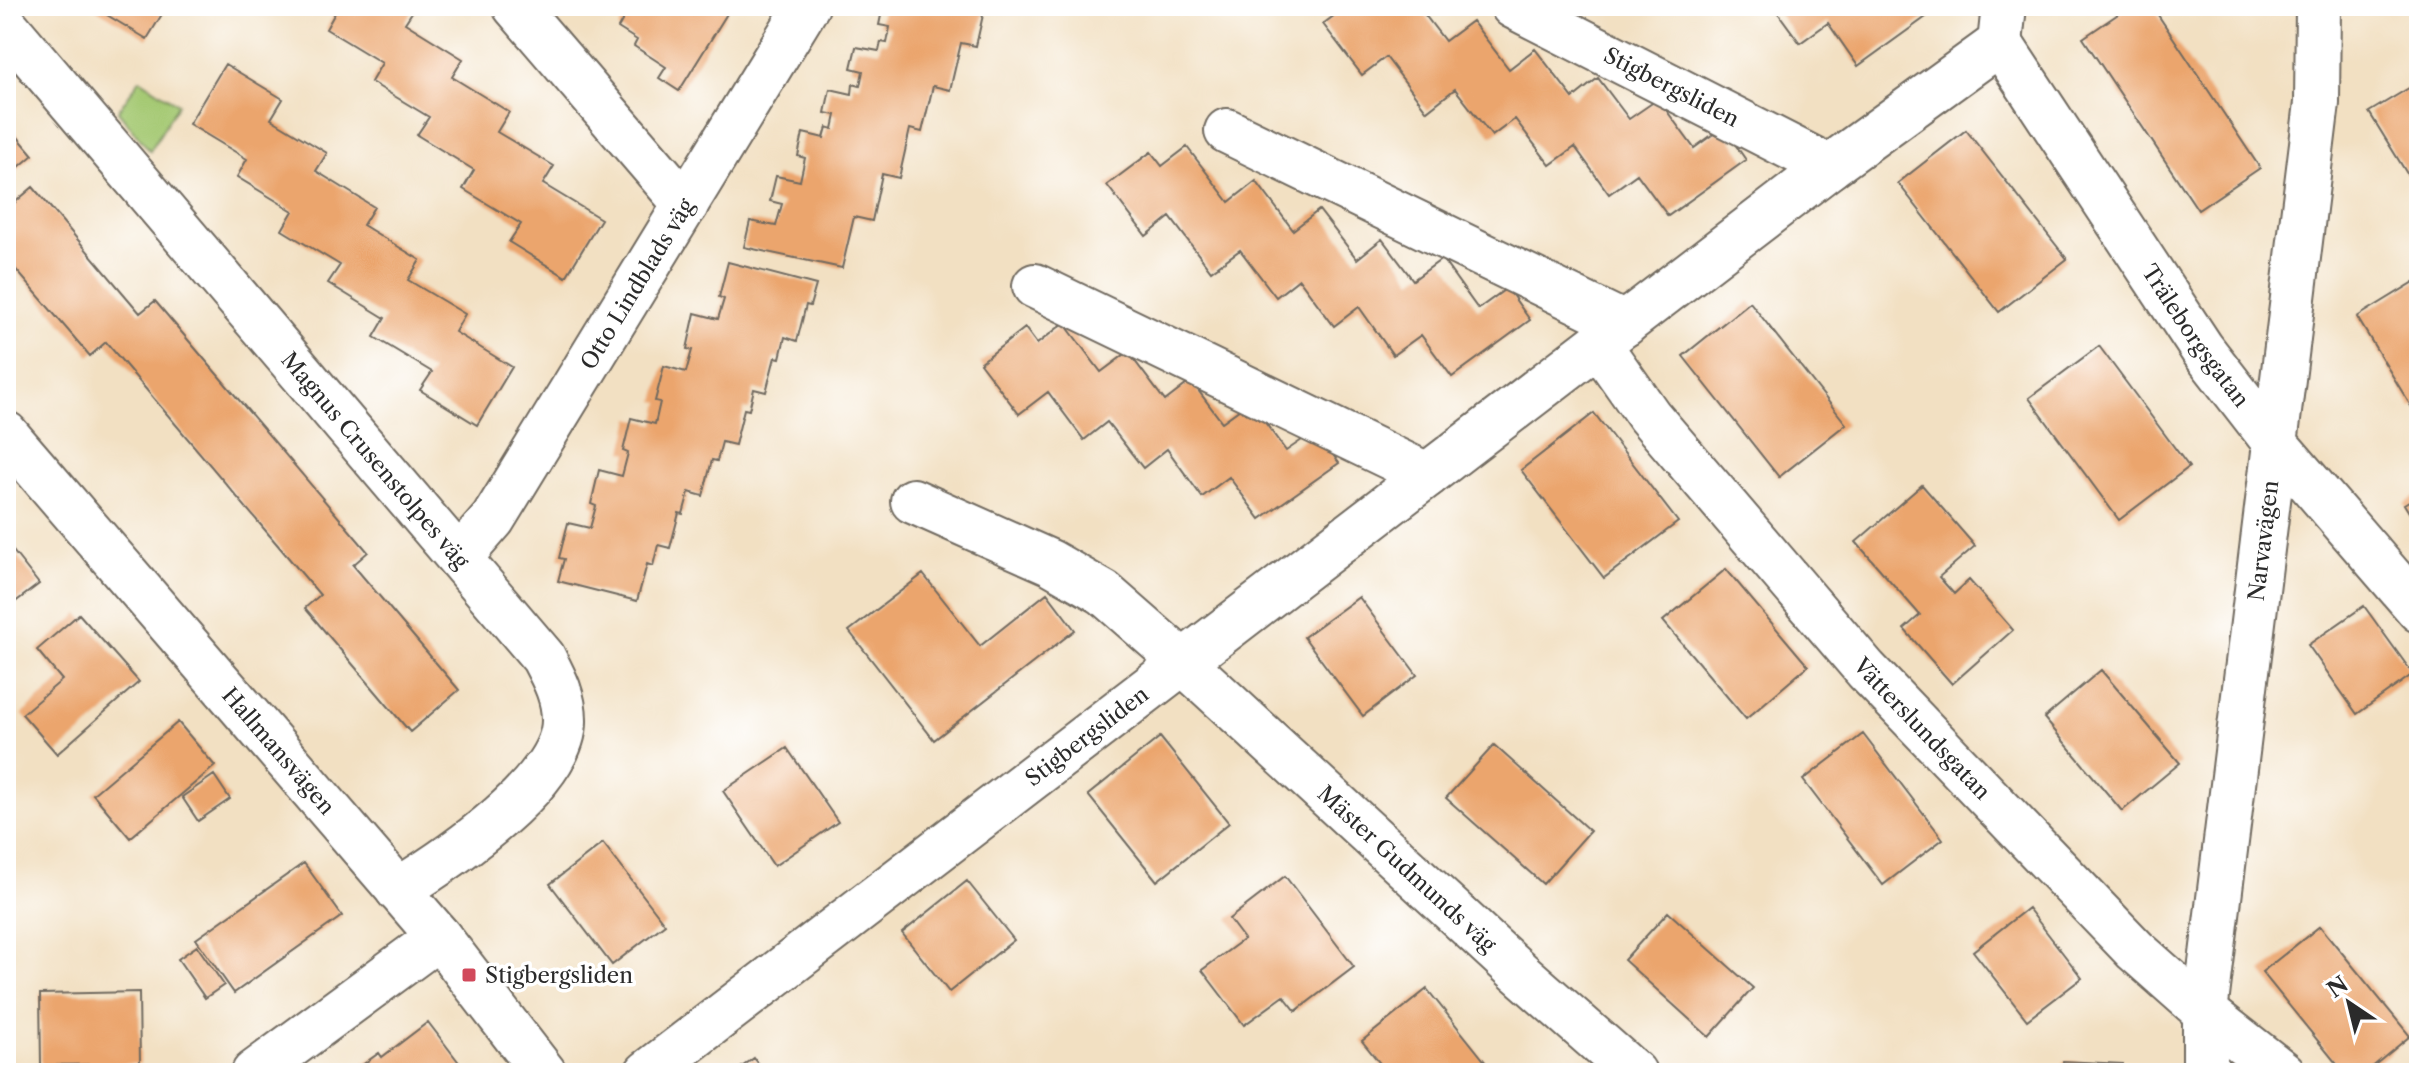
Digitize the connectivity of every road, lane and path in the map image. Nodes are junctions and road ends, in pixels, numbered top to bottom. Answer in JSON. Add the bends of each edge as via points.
{"nodes":[{"id":1,"x":515,"y":6,"type":"edge"},
{"id":2,"x":807,"y":6,"type":"edge"},
{"id":3,"x":1513,"y":6,"type":"edge"},
{"id":4,"x":2318,"y":6,"type":"edge"},
{"id":5,"x":2002,"y":24,"type":"edge"},
{"id":6,"x":6,"y":26,"type":"edge"},
{"id":7,"x":1227,"y":131,"type":"dead end"},
{"id":8,"x":1829,"y":167,"type":"junction"},
{"id":9,"x":686,"y":205,"type":"junction"},
{"id":10,"x":1035,"y":286,"type":"dead end"},
{"id":11,"x":1612,"y":335,"type":"junction"},
{"id":12,"x":6,"y":434,"type":"edge"},
{"id":13,"x":2275,"y":443,"type":"junction"},
{"id":14,"x":1427,"y":475,"type":"junction"},
{"id":15,"x":913,"y":501,"type":"dead end"},
{"id":16,"x":460,"y":557,"type":"junction"},
{"id":17,"x":2419,"y":610,"type":"edge"},
{"id":18,"x":1184,"y":663,"type":"junction"},
{"id":19,"x":398,"y":890,"type":"junction"},
{"id":20,"x":439,"y":937,"type":"junction"},
{"id":21,"x":2205,"y":1012,"type":"junction"},
{"id":22,"x":254,"y":1073,"type":"edge"},
{"id":23,"x":544,"y":1073,"type":"edge"},
{"id":24,"x":647,"y":1073,"type":"edge"},
{"id":25,"x":1634,"y":1073,"type":"edge"},
{"id":26,"x":2205,"y":1073,"type":"edge"},
{"id":27,"x":2283,"y":1073,"type":"edge"}],
"edges":[{"from":1,"to":9,"type":"street"},
{"from":2,"to":9,"type":"street","name":"Otto Lindblads väg"},
{"from":3,"to":8,"type":"street","name":"Stigbergsliden"},
{"from":4,"to":13,"type":"street","name":"Narvavägen","via":[[2317,103]]},
{"from":5,"to":8,"type":"street","name":"Stigbergsliden"},
{"from":5,"to":13,"type":"street","name":"Träleborgsgatan","via":[[2202,349]]},
{"from":6,"to":16,"type":"street","name":"Magnus Crusenstolpes väg"},
{"from":7,"to":11,"type":"street"},
{"from":8,"to":11,"type":"street","name":"Stigbergsliden"},
{"from":9,"to":16,"type":"street","name":"Otto Lindblads väg","via":[[493,519]]},
{"from":10,"to":14,"type":"street"},
{"from":11,"to":14,"type":"street","name":"Stigbergsliden"},
{"from":11,"to":21,"type":"street","name":"Vätterslundsgatan","via":[[1649,416],[1866,670],[2135,950]]},
{"from":12,"to":19,"type":"street","name":"Hallmansvägen"},
{"from":13,"to":17,"type":"street","name":"Träleborgsgatan"},
{"from":13,"to":21,"type":"street","name":"Narvavägen"},
{"from":14,"to":18,"type":"street","name":"Stigbergsliden"},
{"from":15,"to":18,"type":"street","via":[[1050,562],[1104,593]]},
{"from":16,"to":19,"type":"street","name":"Magnus Crusenstolpes väg","via":[[543,657],[560,689],[564,722],[557,753],[535,785],[434,869]]},
{"from":18,"to":24,"type":"street","name":"Stigbergsliden"},
{"from":18,"to":25,"type":"street","name":"Mäster Gudmunds väg"},
{"from":19,"to":20,"type":"street","name":"Hallmansvägen"},
{"from":20,"to":22,"type":"street"},
{"from":20,"to":23,"type":"street","name":"Hallmansvägen"},
{"from":21,"to":26,"type":"street","name":"Narvavägen"},
{"from":21,"to":27,"type":"street","name":"Vätterslundsgatan"}]}
